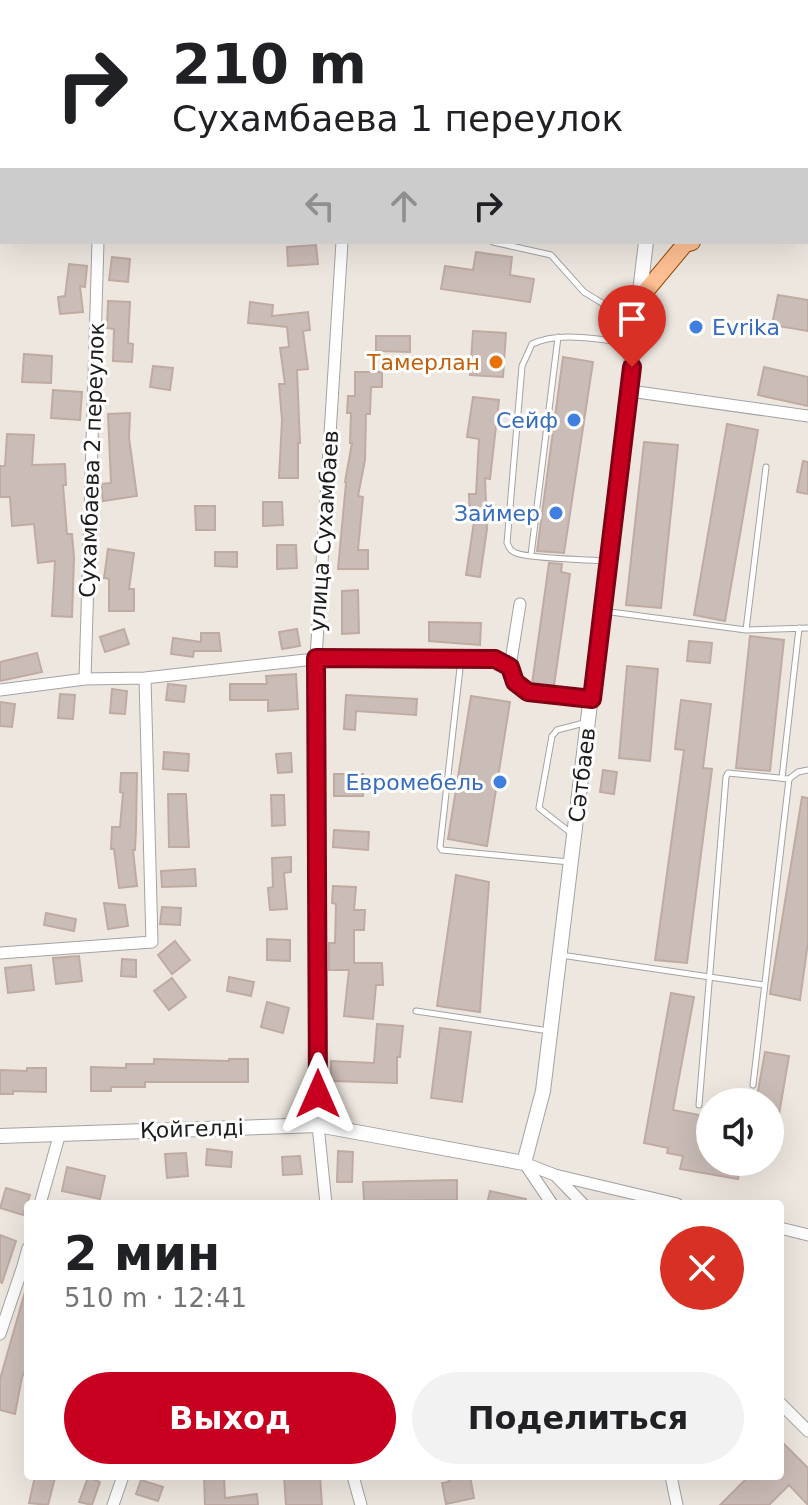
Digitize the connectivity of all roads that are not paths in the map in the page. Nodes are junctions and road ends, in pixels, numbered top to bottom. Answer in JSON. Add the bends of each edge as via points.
{"nodes":[{"id":1,"x":98,"y":244,"type":"edge"},
{"id":2,"x":342,"y":244,"type":"edge"},
{"id":3,"x":502,"y":244,"type":"edge"},
{"id":4,"x":646,"y":244,"type":"edge"},
{"id":5,"x":685,"y":244,"type":"edge"},
{"id":6,"x":640,"y":298,"type":"junction"},
{"id":7,"x":637,"y":324,"type":"junction"},
{"id":8,"x":558,"y":337,"type":"junction"},
{"id":9,"x":635,"y":344,"type":"junction"},
{"id":10,"x":630,"y":391,"type":"junction"},
{"id":11,"x":808,"y":416,"type":"edge"},
{"id":12,"x":766,"y":467,"type":"dead end"},
{"id":13,"x":531,"y":555,"type":"junction"},
{"id":14,"x":608,"y":561,"type":"junction"},
{"id":15,"x":520,"y":604,"type":"dead end"},
{"id":16,"x":602,"y":611,"type":"junction"},
{"id":17,"x":799,"y":628,"type":"junction"},
{"id":18,"x":808,"y":628,"type":"edge"},
{"id":19,"x":746,"y":630,"type":"junction"},
{"id":20,"x":461,"y":657,"type":"junction"},
{"id":21,"x":316,"y":658,"type":"junction"},
{"id":22,"x":510,"y":667,"type":"junction"},
{"id":23,"x":145,"y":678,"type":"junction"},
{"id":24,"x":85,"y":679,"type":"junction"},
{"id":25,"x":0,"y":690,"type":"edge"},
{"id":26,"x":592,"y":699,"type":"junction"},
{"id":27,"x":589,"y":722,"type":"junction"},
{"id":28,"x":808,"y":770,"type":"edge"},
{"id":29,"x":786,"y":779,"type":"junction"},
{"id":30,"x":575,"y":835,"type":"junction"},
{"id":31,"x":571,"y":862,"type":"junction"},
{"id":32,"x":0,"y":953,"type":"edge"},
{"id":33,"x":560,"y":955,"type":"junction"},
{"id":34,"x":711,"y":978,"type":"junction"},
{"id":35,"x":764,"y":985,"type":"junction"},
{"id":36,"x":416,"y":1011,"type":"dead end"},
{"id":37,"x":551,"y":1031,"type":"junction"},
{"id":38,"x":753,"y":1085,"type":"dead end"},
{"id":39,"x":701,"y":1088,"type":"edge"},
{"id":40,"x":318,"y":1125,"type":"junction"},
{"id":41,"x":60,"y":1133,"type":"junction"},
{"id":42,"x":0,"y":1136,"type":"edge"},
{"id":43,"x":524,"y":1163,"type":"junction"},
{"id":44,"x":555,"y":1175,"type":"junction"},
{"id":45,"x":41,"y":1200,"type":"edge"},
{"id":46,"x":326,"y":1200,"type":"edge"},
{"id":47,"x":549,"y":1200,"type":"edge"},
{"id":48,"x":579,"y":1200,"type":"edge"},
{"id":49,"x":660,"y":1200,"type":"edge"},
{"id":50,"x":784,"y":1229,"type":"edge"},
{"id":51,"x":808,"y":1235,"type":"edge"},
{"id":52,"x":24,"y":1272,"type":"edge"},
{"id":53,"x":0,"y":1334,"type":"edge"},
{"id":54,"x":784,"y":1407,"type":"edge"},
{"id":55,"x":808,"y":1431,"type":"edge"},
{"id":56,"x":122,"y":1480,"type":"edge"},
{"id":57,"x":354,"y":1480,"type":"edge"},
{"id":58,"x":672,"y":1480,"type":"edge"},
{"id":59,"x":113,"y":1505,"type":"edge"},
{"id":60,"x":361,"y":1505,"type":"edge"},
{"id":61,"x":677,"y":1505,"type":"edge"}],
"edges":[{"from":1,"to":24,"type":"street","name":"Сухамбаева 2 переулок"},
{"from":2,"to":21,"type":"street","name":"улица Сухамбаев"},
{"from":3,"to":7,"type":"lane","via":[[551,255],[584,292]]},
{"from":4,"to":6,"type":"street","name":"Сәтбаев"},
{"from":5,"to":6,"type":"main road"},
{"from":6,"to":7,"type":"street","name":"Сәтбаев"},
{"from":7,"to":9,"type":"street","name":"Сәтбаев"},
{"from":8,"to":9,"type":"lane"},
{"from":8,"to":13,"type":"lane"},
{"from":8,"to":13,"type":"lane","via":[[532,344],[522,366],[507,543],[516,553]]},
{"from":9,"to":10,"type":"street","name":"Сәтбаев"},
{"from":10,"to":11,"type":"street"},
{"from":10,"to":14,"type":"street","name":"Сәтбаев"},
{"from":12,"to":19,"type":"lane"},
{"from":13,"to":14,"type":"lane"},
{"from":14,"to":16,"type":"street","name":"Сәтбаев"},
{"from":15,"to":22,"type":"street"},
{"from":16,"to":19,"type":"lane"},
{"from":16,"to":26,"type":"street","name":"Сәтбаев"},
{"from":17,"to":18,"type":"lane"},
{"from":17,"to":19,"type":"lane"},
{"from":17,"to":29,"type":"lane"},
{"from":20,"to":21,"type":"street"},
{"from":20,"to":22,"type":"street","via":[[495,659]]},
{"from":20,"to":31,"type":"lane","via":[[440,847]]},
{"from":21,"to":23,"type":"street"},
{"from":21,"to":40,"type":"street","name":"улица Сухамбаев"},
{"from":22,"to":26,"type":"street","via":[[515,682],[528,692]]},
{"from":23,"to":24,"type":"street"},
{"from":23,"to":32,"type":"street","via":[[152,942]]},
{"from":24,"to":25,"type":"street"},
{"from":26,"to":27,"type":"street","name":"Сәтбаев"},
{"from":27,"to":30,"type":"street","name":"Сәтбаев"},
{"from":27,"to":30,"type":"lane","via":[[552,736],[539,808]]},
{"from":28,"to":29,"type":"lane"},
{"from":29,"to":34,"type":"lane","via":[[728,773],[726,777]]},
{"from":29,"to":35,"type":"lane"},
{"from":30,"to":31,"type":"street","name":"Сәтбаев"},
{"from":31,"to":33,"type":"street","name":"Сәтбаев"},
{"from":33,"to":34,"type":"lane"},
{"from":33,"to":37,"type":"street","name":"Сәтбаев"},
{"from":34,"to":35,"type":"lane"},
{"from":34,"to":39,"type":"lane"},
{"from":35,"to":38,"type":"lane"},
{"from":36,"to":37,"type":"lane"},
{"from":37,"to":43,"type":"street","name":"Сәтбаев","via":[[543,1091]]},
{"from":40,"to":41,"type":"street","name":"Қойгелді"},
{"from":40,"to":43,"type":"street","name":"Қойгелді"},
{"from":40,"to":46,"type":"street","name":"улица Сухамбаев"},
{"from":41,"to":42,"type":"street","name":"Қойгелді"},
{"from":41,"to":45,"type":"street"},
{"from":43,"to":44,"type":"street"},
{"from":43,"to":47,"type":"street"},
{"from":44,"to":48,"type":"street"},
{"from":44,"to":49,"type":"street"},
{"from":50,"to":51,"type":"street"},
{"from":52,"to":53,"type":"street"},
{"from":54,"to":55,"type":"street"},
{"from":56,"to":59,"type":"street"},
{"from":57,"to":60,"type":"street"},
{"from":58,"to":61,"type":"street"}]}
